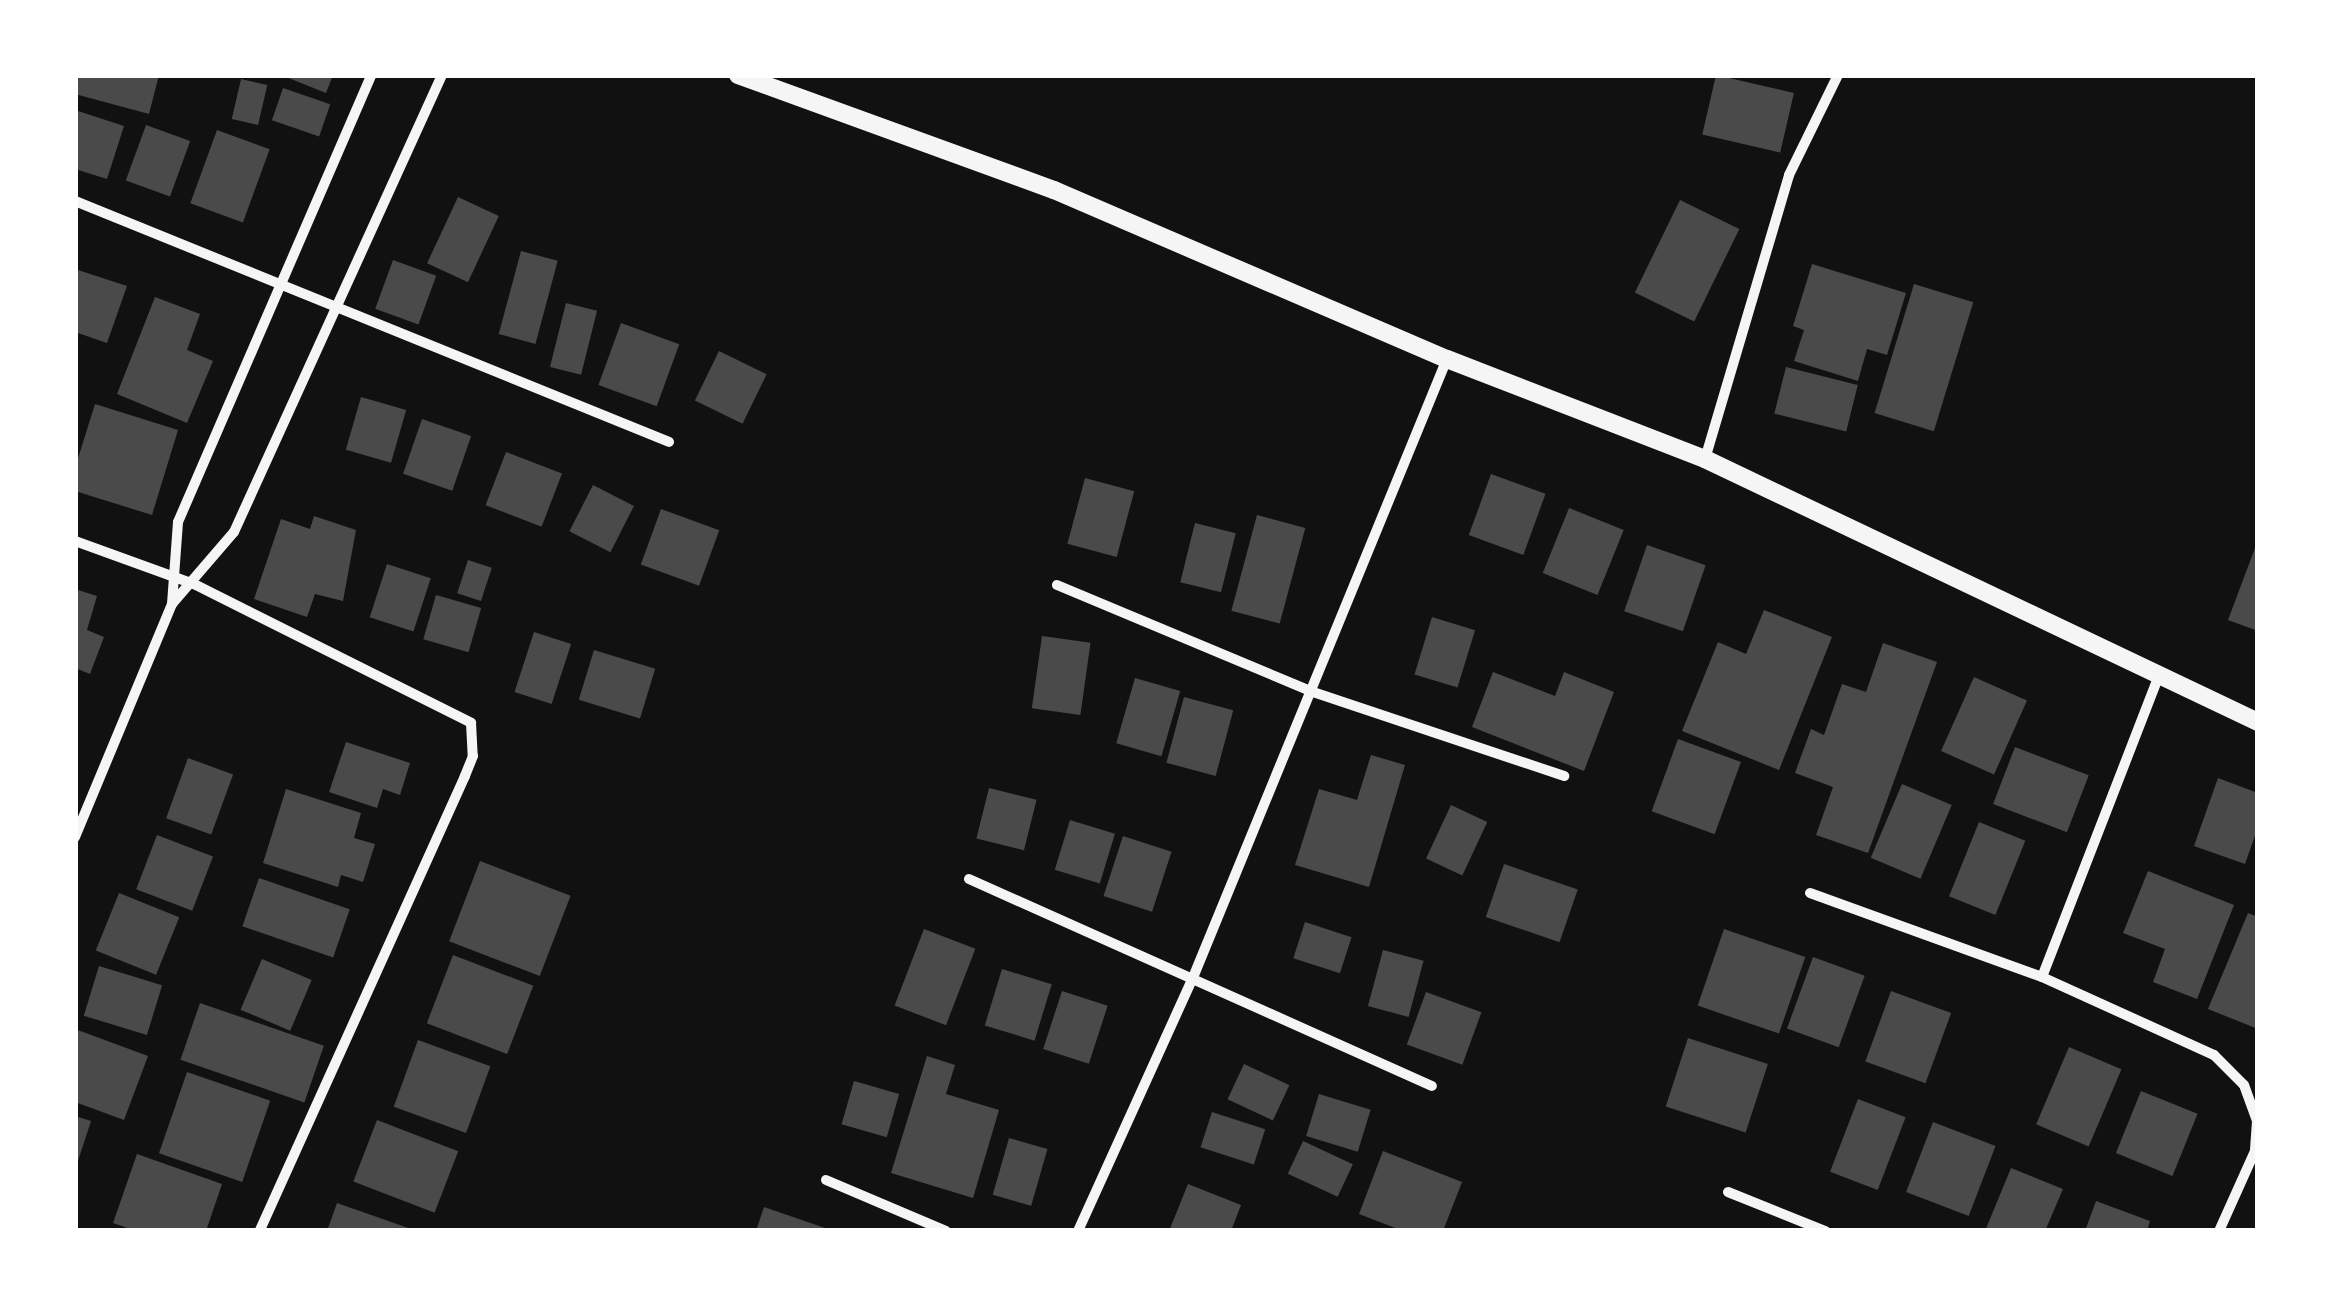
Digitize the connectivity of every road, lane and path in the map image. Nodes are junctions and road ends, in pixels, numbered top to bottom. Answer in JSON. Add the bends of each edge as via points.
{"nodes":[{"id":1,"x":371,"y":75,"type":"edge"},
{"id":2,"x":442,"y":75,"type":"edge"},
{"id":3,"x":738,"y":75,"type":"edge"},
{"id":4,"x":1838,"y":75,"type":"edge"},
{"id":5,"x":75,"y":201,"type":"edge"},
{"id":6,"x":279,"y":281,"type":"junction"},
{"id":7,"x":338,"y":304,"type":"junction"},
{"id":8,"x":1447,"y":359,"type":"junction"},
{"id":9,"x":669,"y":442,"type":"dead end"},
{"id":10,"x":1704,"y":459,"type":"junction"},
{"id":11,"x":75,"y":541,"type":"edge"},
{"id":12,"x":173,"y":576,"type":"junction"},
{"id":13,"x":194,"y":584,"type":"junction"},
{"id":14,"x":1057,"y":585,"type":"dead end"},
{"id":15,"x":172,"y":604,"type":"junction"},
{"id":16,"x":2159,"y":675,"type":"junction"},
{"id":17,"x":1313,"y":692,"type":"junction"},
{"id":18,"x":2258,"y":722,"type":"edge"},
{"id":19,"x":1564,"y":776,"type":"dead end"},
{"id":20,"x":75,"y":837,"type":"edge"},
{"id":21,"x":969,"y":879,"type":"dead end"},
{"id":22,"x":1810,"y":893,"type":"dead end"},
{"id":23,"x":2042,"y":978,"type":"junction"},
{"id":24,"x":1192,"y":980,"type":"junction"},
{"id":25,"x":1432,"y":1086,"type":"dead end"},
{"id":26,"x":826,"y":1180,"type":"dead end"},
{"id":27,"x":1728,"y":1192,"type":"dead end"},
{"id":28,"x":260,"y":1231,"type":"edge"},
{"id":29,"x":946,"y":1231,"type":"edge"},
{"id":30,"x":1078,"y":1231,"type":"edge"},
{"id":31,"x":1825,"y":1231,"type":"edge"},
{"id":32,"x":2219,"y":1231,"type":"edge"}],
"edges":[{"from":1,"to":6,"type":"street"},
{"from":2,"to":7,"type":"street"},
{"from":3,"to":8,"type":"street","via":[[1054,190]]},
{"from":4,"to":10,"type":"street","via":[[1789,175]]},
{"from":5,"to":6,"type":"street"},
{"from":6,"to":7,"type":"street"},
{"from":6,"to":12,"type":"street","via":[[178,522]]},
{"from":7,"to":9,"type":"street"},
{"from":7,"to":13,"type":"street","via":[[234,532]]},
{"from":8,"to":10,"type":"street"},
{"from":8,"to":17,"type":"street"},
{"from":10,"to":16,"type":"street"},
{"from":11,"to":12,"type":"street"},
{"from":12,"to":13,"type":"street"},
{"from":12,"to":15,"type":"street"},
{"from":13,"to":15,"type":"street"},
{"from":13,"to":28,"type":"street","via":[[457,712],[473,732],[464,776]]},
{"from":14,"to":17,"type":"street"},
{"from":15,"to":20,"type":"street"},
{"from":16,"to":18,"type":"street"},
{"from":16,"to":23,"type":"street"},
{"from":17,"to":19,"type":"street"},
{"from":17,"to":24,"type":"street"},
{"from":21,"to":24,"type":"street"},
{"from":22,"to":23,"type":"street"},
{"from":23,"to":32,"type":"street","via":[[2214,1056],[2244,1086],[2257,1121],[2255,1151]]},
{"from":24,"to":25,"type":"street"},
{"from":24,"to":30,"type":"street"},
{"from":26,"to":29,"type":"street"},
{"from":27,"to":31,"type":"street"}]}
